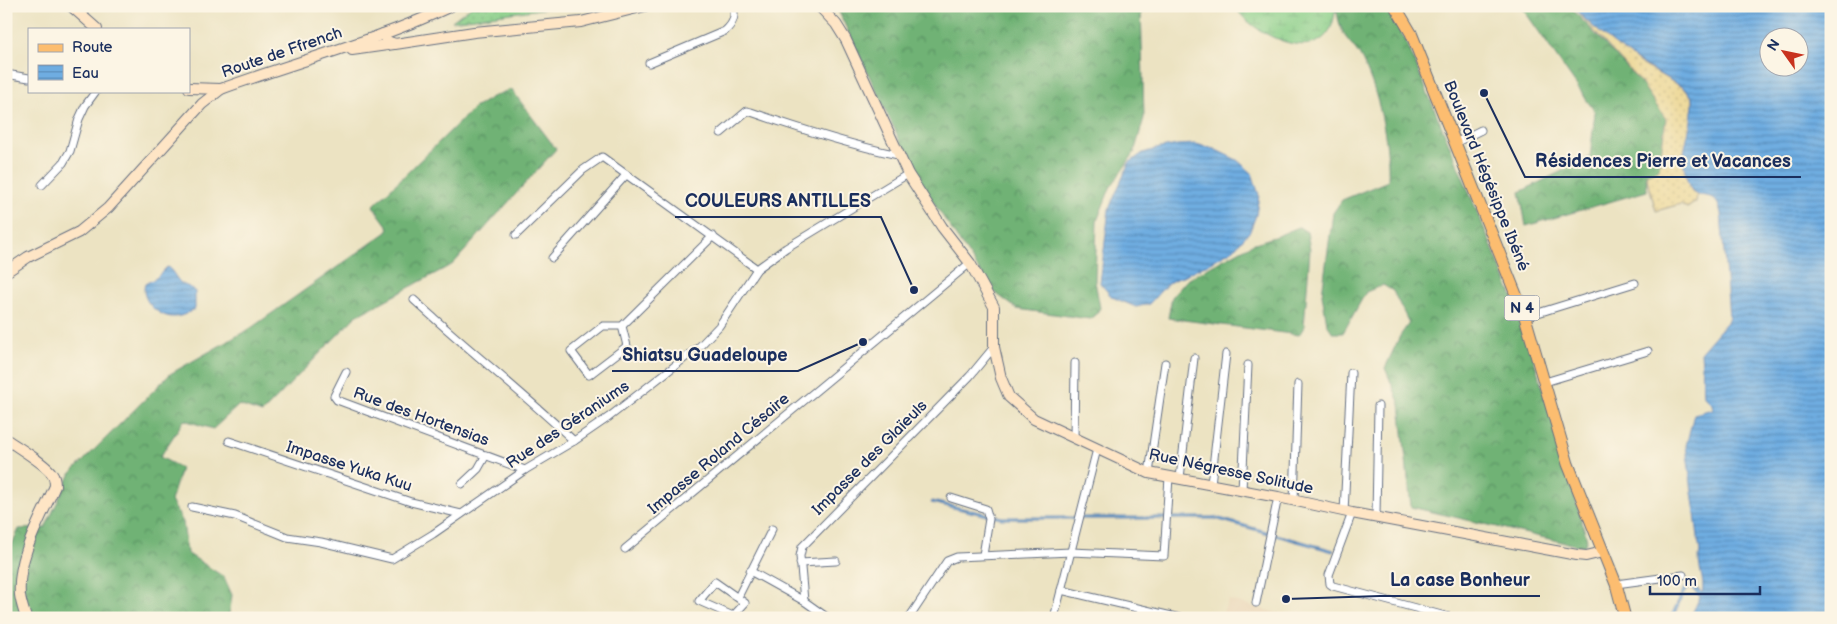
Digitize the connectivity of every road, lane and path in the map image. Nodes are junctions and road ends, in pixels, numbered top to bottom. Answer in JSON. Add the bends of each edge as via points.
{"nodes":[{"id":1,"x":71,"y":6,"type":"edge"},
{"id":2,"x":451,"y":6,"type":"edge"},
{"id":3,"x":645,"y":6,"type":"edge"},
{"id":4,"x":733,"y":6,"type":"edge"},
{"id":5,"x":818,"y":6,"type":"edge"},
{"id":6,"x":1395,"y":6,"type":"edge"},
{"id":7,"x":96,"y":28,"type":"edge"},
{"id":8,"x":396,"y":29,"type":"junction"},
{"id":9,"x":383,"y":34,"type":"junction"},
{"id":10,"x":414,"y":41,"type":"junction"},
{"id":11,"x":394,"y":44,"type":"junction"},
{"id":12,"x":331,"y":52,"type":"junction"},
{"id":13,"x":649,"y":64,"type":"dead end"},
{"id":14,"x":6,"y":74,"type":"edge"},
{"id":15,"x":28,"y":78,"type":"edge"},
{"id":16,"x":191,"y":88,"type":"edge"},
{"id":17,"x":221,"y":88,"type":"junction"},
{"id":18,"x":95,"y":92,"type":"edge"},
{"id":19,"x":210,"y":97,"type":"junction"},
{"id":20,"x":1480,"y":130,"type":"dead end"},
{"id":21,"x":721,"y":133,"type":"dead end"},
{"id":22,"x":1455,"y":143,"type":"junction"},
{"id":23,"x":898,"y":155,"type":"junction"},
{"id":24,"x":908,"y":174,"type":"junction"},
{"id":25,"x":626,"y":175,"type":"junction"},
{"id":26,"x":42,"y":185,"type":"dead end"},
{"id":27,"x":516,"y":235,"type":"dead end"},
{"id":28,"x":713,"y":236,"type":"junction"},
{"id":29,"x":552,"y":258,"type":"dead end"},
{"id":30,"x":970,"y":263,"type":"junction"},
{"id":31,"x":757,"y":269,"type":"junction"},
{"id":32,"x":6,"y":272,"type":"edge"},
{"id":33,"x":1635,"y":283,"type":"dead end"},
{"id":34,"x":414,"y":300,"type":"dead end"},
{"id":35,"x":1525,"y":317,"type":"junction"},
{"id":36,"x":622,"y":326,"type":"junction"},
{"id":37,"x":994,"y":347,"type":"junction"},
{"id":38,"x":1648,"y":351,"type":"dead end"},
{"id":39,"x":1226,"y":354,"type":"dead end"},
{"id":40,"x":1194,"y":358,"type":"dead end"},
{"id":41,"x":1075,"y":363,"type":"dead end"},
{"id":42,"x":1165,"y":363,"type":"dead end"},
{"id":43,"x":1248,"y":365,"type":"dead end"},
{"id":44,"x":346,"y":372,"type":"dead end"},
{"id":45,"x":1351,"y":373,"type":"dead end"},
{"id":46,"x":1545,"y":382,"type":"junction"},
{"id":47,"x":1298,"y":384,"type":"dead end"},
{"id":48,"x":1378,"y":406,"type":"dead end"},
{"id":49,"x":6,"y":439,"type":"edge"},
{"id":50,"x":1074,"y":439,"type":"junction"},
{"id":51,"x":229,"y":441,"type":"dead end"},
{"id":52,"x":574,"y":441,"type":"junction"},
{"id":53,"x":1097,"y":449,"type":"junction"},
{"id":54,"x":486,"y":456,"type":"junction"},
{"id":55,"x":525,"y":470,"type":"junction"},
{"id":56,"x":1149,"y":473,"type":"junction"},
{"id":57,"x":1169,"y":477,"type":"junction"},
{"id":58,"x":1180,"y":478,"type":"junction"},
{"id":59,"x":462,"y":484,"type":"dead end"},
{"id":60,"x":1211,"y":484,"type":"junction"},
{"id":61,"x":1242,"y":490,"type":"junction"},
{"id":62,"x":1278,"y":497,"type":"junction"},
{"id":63,"x":951,"y":498,"type":"dead end"},
{"id":64,"x":1294,"y":501,"type":"junction"},
{"id":65,"x":192,"y":507,"type":"dead end"},
{"id":66,"x":1348,"y":512,"type":"junction"},
{"id":67,"x":461,"y":514,"type":"junction"},
{"id":68,"x":1376,"y":517,"type":"junction"},
{"id":69,"x":772,"y":529,"type":"dead end"},
{"id":70,"x":625,"y":549,"type":"dead end"},
{"id":71,"x":1071,"y":552,"type":"junction"},
{"id":72,"x":1603,"y":552,"type":"junction"},
{"id":73,"x":983,"y":555,"type":"junction"},
{"id":74,"x":836,"y":561,"type":"dead end"},
{"id":75,"x":800,"y":563,"type":"junction"},
{"id":76,"x":750,"y":571,"type":"junction"},
{"id":77,"x":1683,"y":575,"type":"dead end"},
{"id":78,"x":1616,"y":584,"type":"junction"},
{"id":79,"x":1062,"y":590,"type":"junction"},
{"id":80,"x":738,"y":597,"type":"junction"},
{"id":81,"x":804,"y":601,"type":"junction"},
{"id":82,"x":1256,"y":603,"type":"dead end"},
{"id":83,"x":817,"y":615,"type":"edge"},
{"id":84,"x":1450,"y":617,"type":"edge"},
{"id":85,"x":26,"y":618,"type":"edge"},
{"id":86,"x":828,"y":618,"type":"edge"},
{"id":87,"x":909,"y":618,"type":"edge"},
{"id":88,"x":1054,"y":618,"type":"edge"},
{"id":89,"x":1180,"y":618,"type":"edge"},
{"id":90,"x":1625,"y":618,"type":"edge"}],
"edges":[{"from":1,"to":7,"type":"street"},
{"from":2,"to":8,"type":"street","name":"Route de Ffrench"},
{"from":3,"to":10,"type":"street","via":[[581,22]]},
{"from":4,"to":13,"type":"street","via":[[732,24],[725,31]]},
{"from":5,"to":23,"type":"street","name":"Rue Négresse Solitude","via":[[846,40]]},
{"from":6,"to":22,"type":"main road","name":"Boulevard Hégésippe Ibéné","number":"N 4","via":[[1411,33]]},
{"from":8,"to":9,"type":"street","name":"Route de Ffrench"},
{"from":8,"to":10,"type":"street"},
{"from":9,"to":11,"type":"street"},
{"from":9,"to":12,"type":"street","name":"Route de Ffrench"},
{"from":10,"to":11,"type":"street"},
{"from":11,"to":12,"type":"street"},
{"from":12,"to":17,"type":"street","name":"Route de Ffrench"},
{"from":14,"to":15,"type":"street"},
{"from":16,"to":17,"type":"street"},
{"from":16,"to":19,"type":"street"},
{"from":17,"to":19,"type":"street","name":"Route de Ffrench"},
{"from":18,"to":26,"type":"street","via":[[79,119],[63,163]]},
{"from":19,"to":32,"type":"street","name":"Route de Ffrench","via":[[108,208],[79,232],[28,257]]},
{"from":20,"to":22,"type":"street"},
{"from":21,"to":23,"type":"street","via":[[747,111],[819,136]]},
{"from":22,"to":35,"type":"main road","name":"Boulevard Hégésippe Ibéné","number":"N 4"},
{"from":23,"to":24,"type":"street","name":"Rue Négresse Solitude"},
{"from":24,"to":30,"type":"street","name":"Rue Négresse Solitude"},
{"from":24,"to":31,"type":"street","name":"Rue des Géraniums"},
{"from":25,"to":27,"type":"street","via":[[602,157],[583,170]]},
{"from":25,"to":28,"type":"street"},
{"from":25,"to":29,"type":"street"},
{"from":28,"to":31,"type":"street"},
{"from":28,"to":36,"type":"street"},
{"from":30,"to":37,"type":"street","name":"Rue Négresse Solitude","via":[[994,307]]},
{"from":30,"to":70,"type":"street","name":"Impasse Roland Césaire"},
{"from":31,"to":52,"type":"street","name":"Rue des Géraniums","via":[[718,326],[699,347],[609,418]]},
{"from":33,"to":35,"type":"street"},
{"from":34,"to":52,"type":"street"},
{"from":35,"to":46,"type":"main road","name":"Boulevard Hégésippe Ibéné","number":"N 4"},
{"from":36,"to":36,"type":"street","via":[[603,326],[571,351],[589,375],[627,346]]},
{"from":37,"to":50,"type":"street","name":"Rue Négresse Solitude","via":[[1001,378],[1010,397],[1032,421]]},
{"from":37,"to":75,"type":"street","name":"Impasse des Glaïeuls","via":[[970,376],[802,547]]},
{"from":38,"to":46,"type":"street"},
{"from":39,"to":60,"type":"street"},
{"from":40,"to":58,"type":"street"},
{"from":41,"to":50,"type":"street"},
{"from":42,"to":56,"type":"street"},
{"from":43,"to":61,"type":"street"},
{"from":44,"to":54,"type":"street","name":"Rue des Hortensias","via":[[334,396],[337,400]]},
{"from":45,"to":66,"type":"street"},
{"from":46,"to":72,"type":"main road","name":"Boulevard Hégésippe Ibéné","number":"N 4","via":[[1568,464]]},
{"from":47,"to":64,"type":"street"},
{"from":48,"to":68,"type":"street"},
{"from":49,"to":85,"type":"street","via":[[44,466],[55,480],[22,565],[20,597]]},
{"from":50,"to":53,"type":"street","name":"Rue Négresse Solitude"},
{"from":51,"to":67,"type":"street","name":"Impasse Yuka Kuu","via":[[417,504]]},
{"from":52,"to":55,"type":"street","name":"Rue des Géraniums"},
{"from":53,"to":56,"type":"street","name":"Rue Négresse Solitude"},
{"from":53,"to":71,"type":"street"},
{"from":54,"to":55,"type":"street","name":"Rue des Hortensias"},
{"from":54,"to":59,"type":"street"},
{"from":55,"to":67,"type":"street","name":"Rue des Géraniums"},
{"from":56,"to":57,"type":"street","name":"Rue Négresse Solitude"},
{"from":57,"to":58,"type":"street","name":"Rue Négresse Solitude"},
{"from":57,"to":71,"type":"street","via":[[1164,556]]},
{"from":58,"to":60,"type":"street","name":"Rue Négresse Solitude"},
{"from":60,"to":61,"type":"street","name":"Rue Négresse Solitude"},
{"from":61,"to":62,"type":"street","name":"Rue Négresse Solitude"},
{"from":62,"to":64,"type":"street","name":"Rue Négresse Solitude"},
{"from":62,"to":82,"type":"street"},
{"from":63,"to":73,"type":"street","via":[[986,509],[990,519]]},
{"from":64,"to":66,"type":"street","name":"Rue Négresse Solitude"},
{"from":65,"to":67,"type":"street","name":"Rue des Géraniums","via":[[234,516],[287,537],[392,559]]},
{"from":66,"to":68,"type":"street","name":"Rue Négresse Solitude"},
{"from":66,"to":84,"type":"street","via":[[1330,569],[1330,584]]},
{"from":68,"to":72,"type":"street","name":"Rue Négresse Solitude","via":[[1577,555]]},
{"from":69,"to":76,"type":"street"},
{"from":71,"to":73,"type":"street"},
{"from":71,"to":79,"type":"street"},
{"from":72,"to":78,"type":"main road","name":"Boulevard Hégésippe Ibéné","number":"N 4"},
{"from":73,"to":87,"type":"street","via":[[947,561]]},
{"from":74,"to":75,"type":"street"},
{"from":75,"to":81,"type":"street","name":"Impasse des Glaïeuls"},
{"from":76,"to":80,"type":"street"},
{"from":76,"to":81,"type":"street"},
{"from":77,"to":78,"type":"street"},
{"from":78,"to":90,"type":"main road","name":"Boulevard Hégésippe Ibéné","number":"N 4"},
{"from":79,"to":88,"type":"street"},
{"from":79,"to":89,"type":"street"},
{"from":80,"to":80,"type":"street","via":[[745,603],[733,616],[699,601],[715,582]]},
{"from":81,"to":83,"type":"street"},
{"from":83,"to":86,"type":"street"}]}
